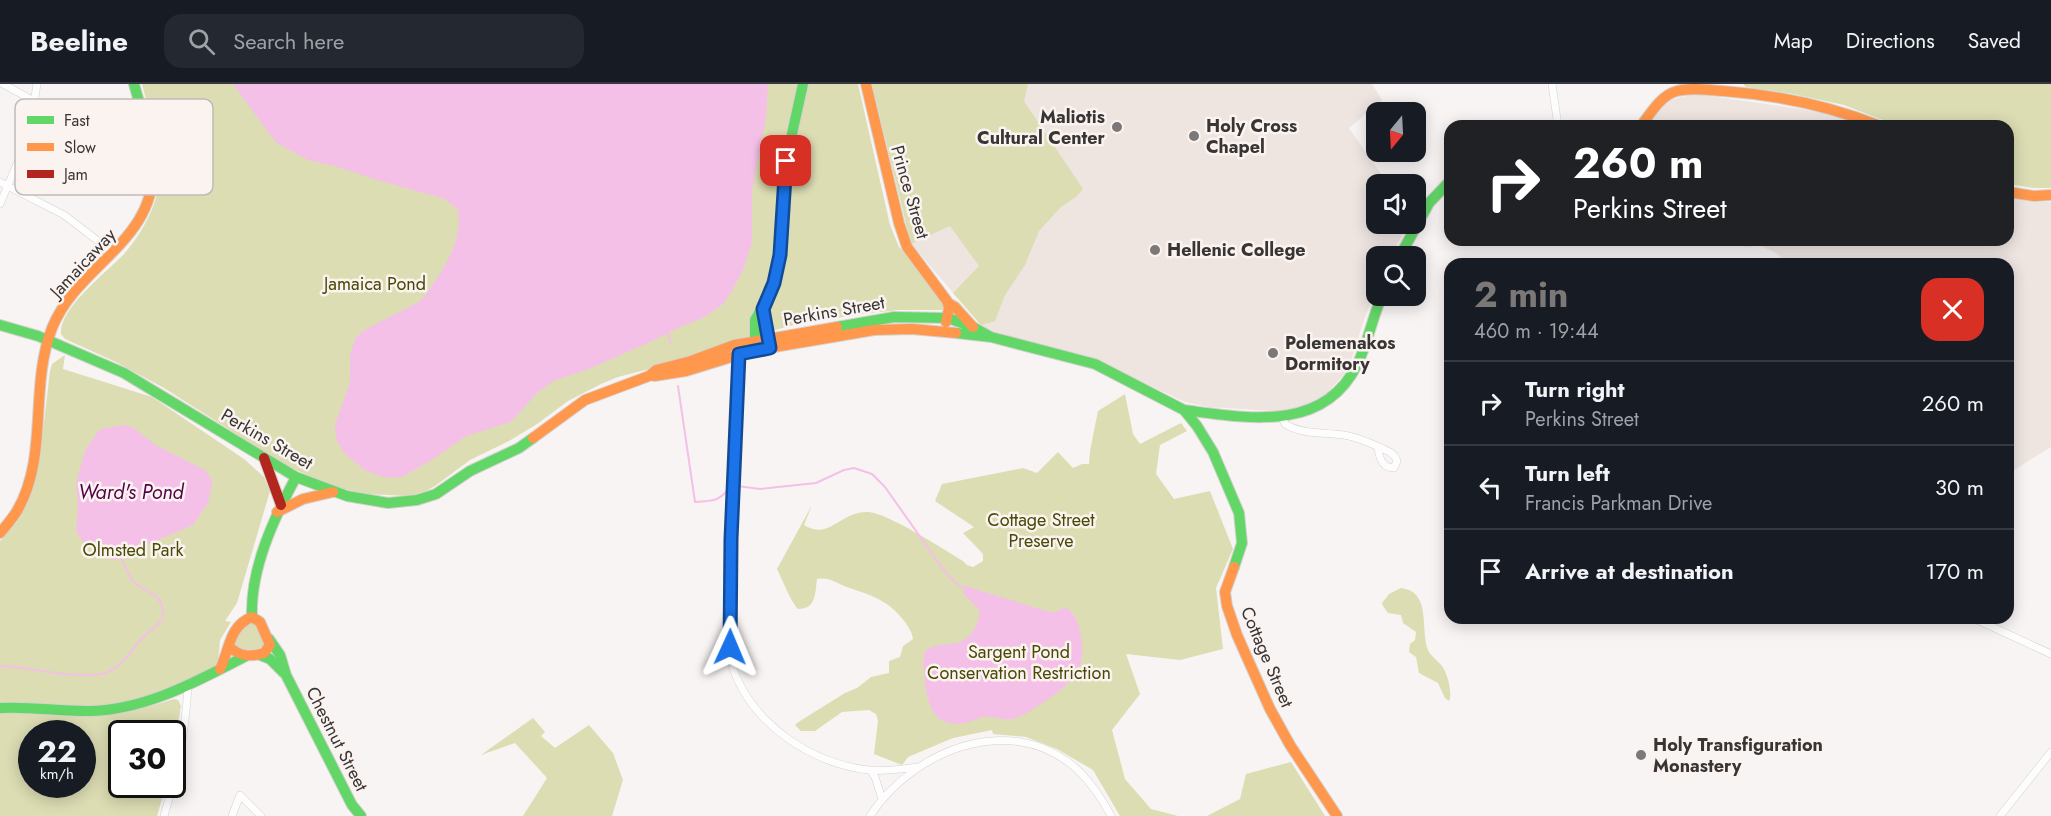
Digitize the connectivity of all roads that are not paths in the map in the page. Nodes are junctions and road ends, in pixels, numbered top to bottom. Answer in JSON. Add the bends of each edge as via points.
{"nodes":[{"id":1,"x":3,"y":84,"type":"edge"},
{"id":2,"x":38,"y":84,"type":"edge"},
{"id":3,"x":134,"y":84,"type":"edge"},
{"id":4,"x":802,"y":84,"type":"edge"},
{"id":5,"x":866,"y":84,"type":"edge"},
{"id":6,"x":1552,"y":84,"type":"edge"},
{"id":7,"x":1732,"y":88,"type":"edge"},
{"id":8,"x":30,"y":99,"type":"edge"},
{"id":9,"x":34,"y":99,"type":"edge"},
{"id":10,"x":138,"y":99,"type":"edge"},
{"id":11,"x":1557,"y":120,"type":"edge"},
{"id":12,"x":1646,"y":120,"type":"edge"},
{"id":13,"x":1864,"y":120,"type":"edge"},
{"id":14,"x":15,"y":169,"type":"edge"},
{"id":15,"x":0,"y":182,"type":"edge"},
{"id":16,"x":8,"y":186,"type":"junction"},
{"id":17,"x":1444,"y":188,"type":"edge"},
{"id":18,"x":15,"y":190,"type":"edge"},
{"id":19,"x":2014,"y":193,"type":"edge"},
{"id":20,"x":25,"y":195,"type":"edge"},
{"id":21,"x":150,"y":195,"type":"edge"},
{"id":22,"x":2051,"y":195,"type":"edge"},
{"id":23,"x":0,"y":204,"type":"edge"},
{"id":24,"x":1405,"y":246,"type":"edge"},
{"id":25,"x":115,"y":254,"type":"junction"},
{"id":26,"x":948,"y":303,"type":"junction"},
{"id":27,"x":1378,"y":306,"type":"edge"},
{"id":28,"x":763,"y":309,"type":"junction"},
{"id":29,"x":948,"y":318,"type":"junction"},
{"id":30,"x":0,"y":325,"type":"edge"},
{"id":31,"x":974,"y":327,"type":"junction"},
{"id":32,"x":944,"y":332,"type":"junction"},
{"id":33,"x":991,"y":337,"type":"junction"},
{"id":34,"x":48,"y":340,"type":"junction"},
{"id":35,"x":769,"y":344,"type":"junction"},
{"id":36,"x":755,"y":346,"type":"junction"},
{"id":37,"x":1045,"y":351,"type":"joint"},
{"id":38,"x":739,"y":354,"type":"junction"},
{"id":39,"x":649,"y":376,"type":"junction"},
{"id":40,"x":1184,"y":410,"type":"junction"},
{"id":41,"x":1282,"y":416,"type":"junction"},
{"id":42,"x":1378,"y":447,"type":"dead end"},
{"id":43,"x":264,"y":458,"type":"junction"},
{"id":44,"x":296,"y":477,"type":"junction"},
{"id":45,"x":334,"y":491,"type":"junction"},
{"id":46,"x":279,"y":509,"type":"junction"},
{"id":47,"x":0,"y":533,"type":"edge"},
{"id":48,"x":252,"y":617,"type":"junction"},
{"id":49,"x":1986,"y":624,"type":"edge"},
{"id":50,"x":269,"y":639,"type":"junction"},
{"id":51,"x":229,"y":646,"type":"junction"},
{"id":52,"x":2051,"y":654,"type":"edge"},
{"id":53,"x":260,"y":655,"type":"junction"},
{"id":54,"x":246,"y":656,"type":"junction"},
{"id":55,"x":220,"y":669,"type":"junction"},
{"id":56,"x":286,"y":675,"type":"junction"},
{"id":57,"x":188,"y":686,"type":"junction"},
{"id":58,"x":0,"y":708,"type":"edge"},
{"id":59,"x":2051,"y":752,"type":"edge"},
{"id":60,"x":918,"y":767,"type":"junction"},
{"id":61,"x":870,"y":770,"type":"junction"},
{"id":62,"x":882,"y":799,"type":"junction"},
{"id":63,"x":357,"y":813,"type":"edge"},
{"id":64,"x":164,"y":816,"type":"edge"},
{"id":65,"x":232,"y":816,"type":"edge"},
{"id":66,"x":261,"y":816,"type":"edge"},
{"id":67,"x":870,"y":816,"type":"edge"},
{"id":68,"x":1111,"y":816,"type":"edge"},
{"id":69,"x":1336,"y":816,"type":"edge"},
{"id":70,"x":2000,"y":816,"type":"edge"}],
"edges":[{"from":1,"to":8,"type":"street"},
{"from":2,"to":9,"type":"street"},
{"from":3,"to":10,"type":"main road","name":"Jamaicaway"},
{"from":4,"to":28,"type":"main road","via":[[786,161],[778,267]]},
{"from":5,"to":26,"type":"main road","name":"Prince Street","via":[[907,247]]},
{"from":6,"to":11,"type":"street"},
{"from":7,"to":12,"type":"main road","via":[[1675,91]]},
{"from":7,"to":13,"type":"main road","via":[[1836,110]]},
{"from":14,"to":16,"type":"street"},
{"from":15,"to":16,"type":"street"},
{"from":16,"to":18,"type":"street"},
{"from":16,"to":23,"type":"street"},
{"from":17,"to":24,"type":"main road","via":[[1429,204]]},
{"from":19,"to":22,"type":"main road"},
{"from":20,"to":25,"type":"street","via":[[64,215]]},
{"from":21,"to":25,"type":"main road","name":"Jamaicaway","via":[[139,223]]},
{"from":25,"to":34,"type":"main road","name":"Jamaicaway","via":[[71,296]]},
{"from":26,"to":29,"type":"main road"},
{"from":26,"to":31,"type":"main road","name":"Prince Street"},
{"from":27,"to":41,"type":"main road","via":[[1360,357],[1342,388],[1318,408]]},
{"from":28,"to":35,"type":"main road"},
{"from":28,"to":36,"type":"main road","via":[[755,320]]},
{"from":29,"to":31,"type":"main road","name":"Perkins Street"},
{"from":29,"to":32,"type":"main road"},
{"from":29,"to":35,"type":"main road","name":"Perkins Street","via":[[894,318]]},
{"from":30,"to":34,"type":"main road","name":"Perkins Street"},
{"from":31,"to":33,"type":"main road","name":"Perkins Street"},
{"from":32,"to":33,"type":"main road","name":"Perkins Street"},
{"from":32,"to":35,"type":"main road","name":"Perkins Street","via":[[884,329]]},
{"from":33,"to":37,"type":"main road","name":"Perkins Street"},
{"from":34,"to":43,"type":"main road","name":"Perkins Street","via":[[152,388]]},
{"from":34,"to":47,"type":"main road","name":"Jamaicaway","via":[[31,471],[19,508]]},
{"from":35,"to":36,"type":"main road","name":"Perkins Street"},
{"from":36,"to":38,"type":"main road","name":"Perkins Street"},
{"from":36,"to":39,"type":"main road","name":"Perkins Street","via":[[728,347],[656,370]]},
{"from":37,"to":40,"type":"main road","name":"Cottage Street","via":[[1095,364]]},
{"from":38,"to":39,"type":"main road","name":"Perkins Street","via":[[681,372]]},
{"from":38,"to":61,"type":"street","via":[[730,600],[733,667],[754,705],[769,723],[795,743],[832,761]]},
{"from":39,"to":45,"type":"main road","name":"Perkins Street","via":[[585,400],[519,448],[478,466],[436,494],[388,503]]},
{"from":40,"to":41,"type":"main road"},
{"from":40,"to":69,"type":"main road","name":"Cottage Street","via":[[1213,452],[1239,513],[1242,543],[1225,592],[1237,635],[1270,709]]},
{"from":41,"to":42,"type":"street","via":[[1284,423],[1295,429],[1348,435]]},
{"from":43,"to":44,"type":"main road","name":"Perkins Street"},
{"from":43,"to":46,"type":"main road"},
{"from":44,"to":45,"type":"main road","name":"Perkins Street"},
{"from":44,"to":46,"type":"main road"},
{"from":45,"to":46,"type":"main road"},
{"from":46,"to":48,"type":"main road","via":[[262,553]]},
{"from":48,"to":50,"type":"main road","via":[[260,622]]},
{"from":48,"to":51,"type":"main road","via":[[232,633]]},
{"from":49,"to":52,"type":"street"},
{"from":50,"to":53,"type":"main road","via":[[268,650]]},
{"from":50,"to":56,"type":"main road","name":"Chestnut Street","via":[[280,655]]},
{"from":51,"to":54,"type":"main road"},
{"from":51,"to":55,"type":"main road"},
{"from":53,"to":54,"type":"main road"},
{"from":53,"to":56,"type":"main road","name":"Chestnut Street"},
{"from":54,"to":55,"type":"main road"},
{"from":55,"to":57,"type":"main road"},
{"from":56,"to":63,"type":"main road","name":"Chestnut Street"},
{"from":57,"to":58,"type":"main road","via":[[127,707],[94,711]]},
{"from":57,"to":64,"type":"street","via":[[187,716]]},
{"from":59,"to":70,"type":"street"},
{"from":60,"to":61,"type":"street"},
{"from":60,"to":62,"type":"street"},
{"from":60,"to":68,"type":"street","via":[[980,742],[1026,744],[1072,765],[1093,786]]},
{"from":61,"to":62,"type":"street"},
{"from":62,"to":67,"type":"street"},
{"from":65,"to":66,"type":"street","via":[[240,795]]}]}
